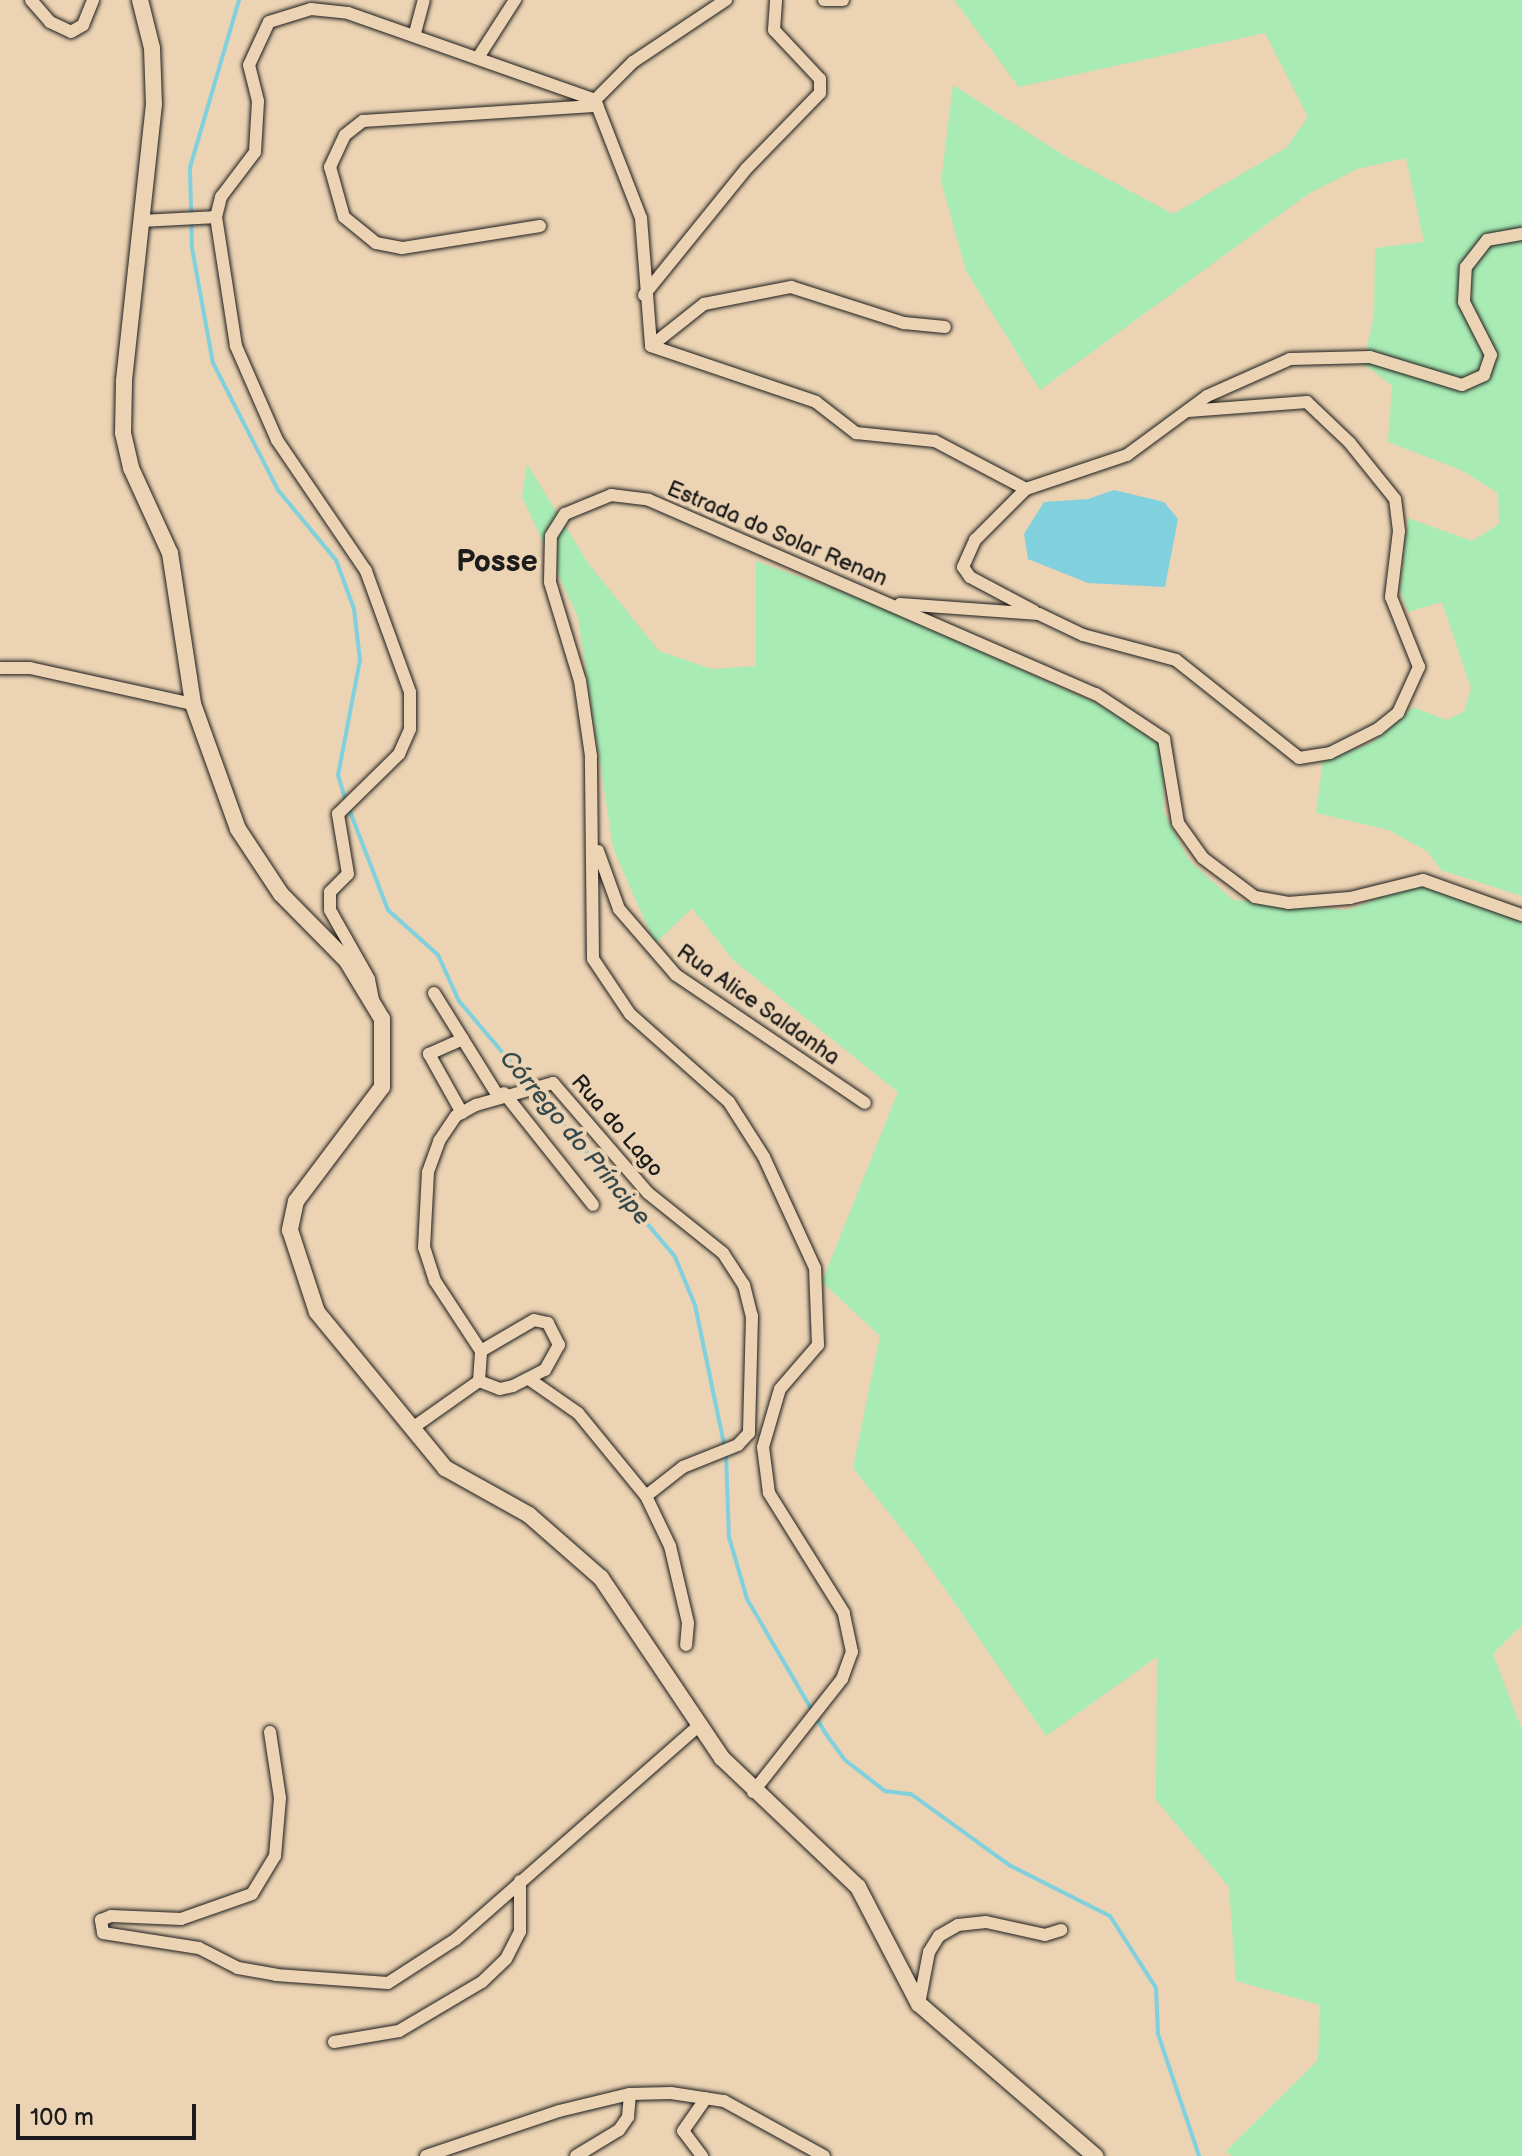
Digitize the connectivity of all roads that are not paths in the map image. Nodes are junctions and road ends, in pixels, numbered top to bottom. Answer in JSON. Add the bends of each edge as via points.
{"nodes":[{"id":1,"x":31,"y":0,"type":"edge"},
{"id":2,"x":93,"y":0,"type":"edge"},
{"id":3,"x":140,"y":0,"type":"edge"},
{"id":4,"x":424,"y":0,"type":"edge"},
{"id":5,"x":515,"y":0,"type":"edge"},
{"id":6,"x":726,"y":0,"type":"edge"},
{"id":7,"x":776,"y":0,"type":"edge"},
{"id":8,"x":824,"y":0,"type":"edge"},
{"id":9,"x":843,"y":0,"type":"edge"},
{"id":10,"x":415,"y":33,"type":"junction"},
{"id":11,"x":479,"y":56,"type":"junction"},
{"id":12,"x":596,"y":103,"type":"junction"},
{"id":13,"x":210,"y":217,"type":"junction"},
{"id":14,"x":142,"y":221,"type":"junction"},
{"id":15,"x":540,"y":226,"type":"dead end"},
{"id":16,"x":1522,"y":234,"type":"edge"},
{"id":17,"x":644,"y":295,"type":"junction"},
{"id":18,"x":945,"y":327,"type":"dead end"},
{"id":19,"x":651,"y":346,"type":"junction"},
{"id":20,"x":1188,"y":411,"type":"junction"},
{"id":21,"x":1026,"y":489,"type":"junction"},
{"id":22,"x":884,"y":602,"type":"junction"},
{"id":23,"x":1039,"y":614,"type":"junction"},
{"id":24,"x":0,"y":668,"type":"edge"},
{"id":25,"x":193,"y":704,"type":"junction"},
{"id":26,"x":596,"y":845,"type":"junction"},
{"id":27,"x":1522,"y":915,"type":"edge"},
{"id":28,"x":434,"y":993,"type":"dead end"},
{"id":29,"x":373,"y":1000,"type":"junction"},
{"id":30,"x":463,"y":1039,"type":"junction"},
{"id":31,"x":501,"y":1094,"type":"junction"},
{"id":32,"x":865,"y":1103,"type":"dead end"},
{"id":33,"x":462,"y":1113,"type":"junction"},
{"id":34,"x":593,"y":1205,"type":"dead end"},
{"id":35,"x":481,"y":1351,"type":"junction"},
{"id":36,"x":529,"y":1379,"type":"junction"},
{"id":37,"x":479,"y":1381,"type":"junction"},
{"id":38,"x":411,"y":1429,"type":"junction"},
{"id":39,"x":646,"y":1496,"type":"junction"},
{"id":40,"x":686,"y":1645,"type":"dead end"},
{"id":41,"x":701,"y":1724,"type":"junction"},
{"id":42,"x":270,"y":1732,"type":"dead end"},
{"id":43,"x":753,"y":1792,"type":"junction"},
{"id":44,"x":520,"y":1881,"type":"junction"},
{"id":45,"x":1061,"y":1930,"type":"dead end"},
{"id":46,"x":919,"y":2004,"type":"junction"},
{"id":47,"x":334,"y":2042,"type":"dead end"},
{"id":48,"x":630,"y":2094,"type":"junction"},
{"id":49,"x":706,"y":2098,"type":"junction"},
{"id":50,"x":426,"y":2156,"type":"edge"},
{"id":51,"x":576,"y":2156,"type":"edge"},
{"id":52,"x":702,"y":2156,"type":"edge"},
{"id":53,"x":824,"y":2156,"type":"edge"},
{"id":54,"x":1095,"y":2156,"type":"edge"}],
"edges":[{"from":1,"to":2,"type":"street","via":[[50,22],[71,32],[83,25]]},
{"from":3,"to":14,"type":"street","via":[[152,48],[154,104]]},
{"from":4,"to":10,"type":"street"},
{"from":5,"to":11,"type":"street"},
{"from":6,"to":12,"type":"street","via":[[633,62]]},
{"from":7,"to":17,"type":"street","via":[[774,30],[820,79],[820,93],[746,169],[706,226]]},
{"from":8,"to":9,"type":"street"},
{"from":10,"to":11,"type":"street"},
{"from":10,"to":13,"type":"street","via":[[311,9],[269,22],[249,65],[258,101],[255,152]]},
{"from":11,"to":12,"type":"street"},
{"from":12,"to":15,"type":"street","via":[[363,121],[345,135],[330,167],[344,217],[376,243],[402,248]]},
{"from":12,"to":17,"type":"street","via":[[641,218]]},
{"from":13,"to":14,"type":"street"},
{"from":13,"to":29,"type":"street","via":[[236,346],[300,477],[366,571],[410,692],[410,729],[399,754],[338,814],[348,874],[330,892],[330,910],[369,979]]},
{"from":14,"to":25,"type":"street","via":[[123,433],[131,468],[170,553]]},
{"from":16,"to":20,"type":"street","via":[[1487,240],[1466,267],[1464,302],[1491,355],[1484,375],[1462,385],[1370,357],[1290,359],[1239,378]]},
{"from":17,"to":19,"type":"street"},
{"from":18,"to":19,"type":"street","via":[[904,323],[791,287],[704,304]]},
{"from":19,"to":21,"type":"street","via":[[816,402],[856,433],[935,441]]},
{"from":20,"to":21,"type":"street","via":[[1127,455]]},
{"from":20,"to":23,"type":"street","via":[[1307,402],[1350,443],[1395,499],[1399,531],[1391,597],[1419,667],[1398,713],[1309,760],[1289,754],[1199,672],[1176,660],[1083,635]]},
{"from":21,"to":23,"type":"street","via":[[975,540],[963,567],[970,577]]},
{"from":22,"to":23,"type":"street"},
{"from":22,"to":26,"type":"street","name":"Estrada do Solar Renan","via":[[649,500],[611,495],[565,514],[551,536],[550,582],[580,681]]},
{"from":22,"to":27,"type":"street","name":"Estrada do Solar Renan","via":[[1044,669],[1149,725],[1171,754],[1170,797],[1178,823],[1233,886],[1288,903],[1350,898],[1423,880]]},
{"from":24,"to":25,"type":"street","via":[[30,668]]},
{"from":25,"to":29,"type":"street","via":[[238,829],[281,894],[347,961]]},
{"from":26,"to":32,"type":"street","name":"Rua Alice Saldanha","via":[[619,909],[676,975]]},
{"from":26,"to":43,"type":"street","name":"Estrada do Solar Renan","via":[[593,959],[638,1022],[729,1102],[764,1157],[815,1268],[818,1345],[780,1389],[763,1447],[769,1493],[844,1613],[850,1667]]},
{"from":28,"to":30,"type":"street"},
{"from":29,"to":38,"type":"street","via":[[386,1050],[382,1087],[296,1201],[290,1230],[317,1312]]},
{"from":30,"to":31,"type":"street"},
{"from":30,"to":33,"type":"street","via":[[429,1054]]},
{"from":31,"to":33,"type":"street"},
{"from":31,"to":34,"type":"street"},
{"from":31,"to":39,"type":"street","name":"Rua do Lago","via":[[553,1083],[566,1092],[626,1170],[723,1253],[744,1285],[752,1316],[749,1433],[730,1448],[683,1467]]},
{"from":33,"to":35,"type":"street","via":[[439,1141],[428,1172],[424,1248],[435,1281]]},
{"from":35,"to":36,"type":"street","via":[[516,1327],[548,1323],[559,1345],[545,1370]]},
{"from":35,"to":37,"type":"street"},
{"from":36,"to":37,"type":"street","via":[[500,1389]]},
{"from":36,"to":39,"type":"street","via":[[578,1413]]},
{"from":37,"to":38,"type":"street"},
{"from":38,"to":41,"type":"street","via":[[445,1468],[529,1515],[575,1551],[601,1578]]},
{"from":39,"to":40,"type":"street","via":[[670,1546],[688,1623]]},
{"from":41,"to":43,"type":"street"},
{"from":41,"to":44,"type":"street"},
{"from":42,"to":44,"type":"street","via":[[280,1798],[275,1856],[252,1894],[181,1919],[111,1916],[101,1920],[103,1933],[199,1948],[238,1968],[276,1975],[388,1983],[456,1939]]},
{"from":43,"to":46,"type":"street","via":[[846,1871]]},
{"from":44,"to":47,"type":"street","via":[[520,1932],[506,1959],[482,1982],[399,2031]]},
{"from":45,"to":46,"type":"street","via":[[1045,1935],[986,1922],[958,1925],[939,1936],[929,1952]]},
{"from":46,"to":54,"type":"street"},
{"from":48,"to":49,"type":"street"},
{"from":48,"to":50,"type":"street"},
{"from":48,"to":51,"type":"street","via":[[628,2117],[619,2130]]},
{"from":49,"to":52,"type":"street","via":[[683,2131]]},
{"from":49,"to":53,"type":"street","via":[[756,2116]]}]}
